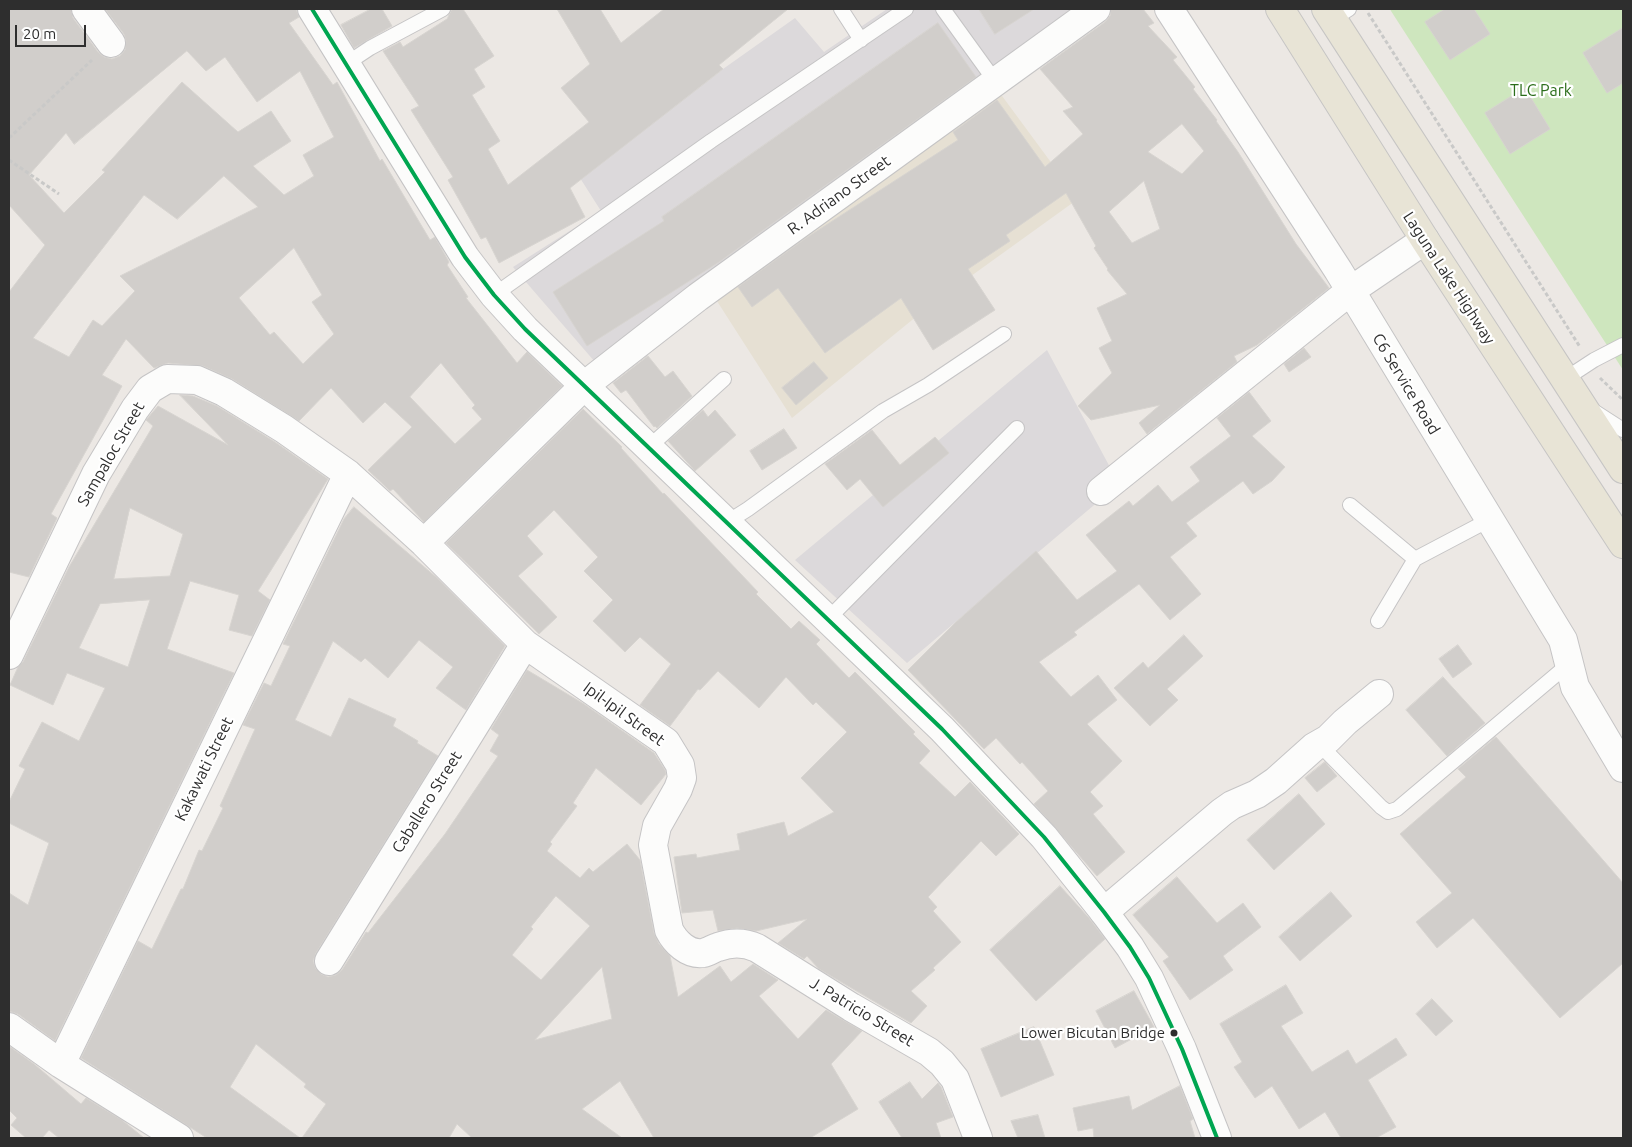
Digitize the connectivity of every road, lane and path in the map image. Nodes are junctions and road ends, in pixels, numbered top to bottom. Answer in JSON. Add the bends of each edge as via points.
{"nodes":[{"id":1,"x":86,"y":9,"type":"edge"},
{"id":2,"x":312,"y":9,"type":"edge"},
{"id":3,"x":442,"y":9,"type":"edge"},
{"id":4,"x":841,"y":9,"type":"edge"},
{"id":5,"x":906,"y":9,"type":"edge"},
{"id":6,"x":943,"y":9,"type":"edge"},
{"id":7,"x":1096,"y":9,"type":"edge"},
{"id":8,"x":1148,"y":9,"type":"edge"},
{"id":9,"x":1169,"y":9,"type":"edge"},
{"id":10,"x":1280,"y":9,"type":"edge"},
{"id":11,"x":1365,"y":9,"type":"edge"},
{"id":12,"x":1336,"y":12,"type":"edge"},
{"id":13,"x":861,"y":40,"type":"junction"},
{"id":14,"x":111,"y":43,"type":"joint"},
{"id":15,"x":346,"y":64,"type":"junction"},
{"id":16,"x":995,"y":81,"type":"junction"},
{"id":17,"x":9,"y":138,"type":"edge"},
{"id":18,"x":9,"y":160,"type":"edge"},
{"id":19,"x":59,"y":194,"type":"dead end"},
{"id":20,"x":1425,"y":240,"type":"junction"},
{"id":21,"x":1352,"y":280,"type":"junction"},
{"id":22,"x":494,"y":295,"type":"junction"},
{"id":23,"x":1004,"y":334,"type":"dead end"},
{"id":24,"x":1623,"y":345,"type":"edge"},
{"id":25,"x":1590,"y":362,"type":"junction"},
{"id":26,"x":724,"y":379,"type":"dead end"},
{"id":27,"x":1565,"y":379,"type":"junction"},
{"id":28,"x":584,"y":385,"type":"junction"},
{"id":29,"x":1623,"y":400,"type":"edge"},
{"id":30,"x":1579,"y":402,"type":"junction"},
{"id":31,"x":1017,"y":428,"type":"dead end"},
{"id":32,"x":1623,"y":430,"type":"edge"},
{"id":33,"x":649,"y":447,"type":"junction"},
{"id":34,"x":1623,"y":469,"type":"edge"},
{"id":35,"x":348,"y":474,"type":"junction"},
{"id":36,"x":1101,"y":491,"type":"dead end"},
{"id":37,"x":1350,"y":505,"type":"dead end"},
{"id":38,"x":1488,"y":520,"type":"junction"},
{"id":39,"x":726,"y":523,"type":"junction"},
{"id":40,"x":424,"y":543,"type":"junction"},
{"id":41,"x":1623,"y":544,"type":"edge"},
{"id":42,"x":1415,"y":559,"type":"junction"},
{"id":43,"x":828,"y":619,"type":"junction"},
{"id":44,"x":1378,"y":621,"type":"dead end"},
{"id":45,"x":525,"y":644,"type":"junction"},
{"id":46,"x":9,"y":655,"type":"edge"},
{"id":47,"x":1570,"y":663,"type":"junction"},
{"id":48,"x":1379,"y":694,"type":"dead end"},
{"id":49,"x":1319,"y":744,"type":"junction"},
{"id":50,"x":1623,"y":768,"type":"edge"},
{"id":51,"x":1104,"y":912,"type":"junction"},
{"id":52,"x":703,"y":953,"type":"joint"},
{"id":53,"x":329,"y":961,"type":"dead end"},
{"id":54,"x":9,"y":1027,"type":"edge"},
{"id":55,"x":61,"y":1064,"type":"junction"},
{"id":56,"x":1216,"y":1137,"type":"edge"},
{"id":57,"x":179,"y":1138,"type":"edge"},
{"id":58,"x":978,"y":1138,"type":"edge"}],
"edges":[{"from":1,"to":14,"type":"street"},
{"from":2,"to":15,"type":"street"},
{"from":3,"to":15,"type":"lane"},
{"from":4,"to":13,"type":"lane"},
{"from":5,"to":13,"type":"lane"},
{"from":6,"to":16,"type":"lane"},
{"from":7,"to":16,"type":"street","name":"R. Adriano Street"},
{"from":8,"to":21,"type":"street","via":[[1315,269]]},
{"from":9,"to":21,"type":"street","name":"C6 Service Road"},
{"from":10,"to":20,"type":"main road","name":"Laguna Lake Highway"},
{"from":11,"to":25,"type":"path"},
{"from":12,"to":27,"type":"main road"},
{"from":13,"to":22,"type":"lane"},
{"from":14,"to":17,"type":"path"},
{"from":15,"to":22,"type":"street","via":[[466,257]]},
{"from":16,"to":28,"type":"street","name":"R. Adriano Street","via":[[698,297]]},
{"from":18,"to":19,"type":"path"},
{"from":20,"to":21,"type":"street","via":[[1395,260]]},
{"from":20,"to":41,"type":"main road","name":"Laguna Lake Highway"},
{"from":21,"to":36,"type":"street"},
{"from":21,"to":38,"type":"street","name":"C6 Service Road"},
{"from":22,"to":28,"type":"street"},
{"from":23,"to":39,"type":"lane","via":[[928,386],[883,411]]},
{"from":24,"to":25,"type":"lane"},
{"from":25,"to":27,"type":"lane"},
{"from":25,"to":29,"type":"path","via":[[1600,378]]},
{"from":26,"to":33,"type":"lane"},
{"from":27,"to":30,"type":"main road"},
{"from":28,"to":33,"type":"street"},
{"from":28,"to":40,"type":"street","name":"R. Adriano Street"},
{"from":30,"to":32,"type":"lane"},
{"from":30,"to":34,"type":"main road"},
{"from":31,"to":43,"type":"lane"},
{"from":33,"to":39,"type":"street"},
{"from":35,"to":40,"type":"street","name":"Sampaloc Street"},
{"from":35,"to":46,"type":"street","name":"Sampaloc Street","via":[[224,392],[197,380],[167,379],[150,389],[135,409],[96,474]]},
{"from":35,"to":55,"type":"street","name":"Kakawati Street"},
{"from":37,"to":42,"type":"lane"},
{"from":38,"to":42,"type":"lane"},
{"from":38,"to":47,"type":"street","name":"C6 Service Road","via":[[1563,640]]},
{"from":39,"to":43,"type":"street"},
{"from":40,"to":45,"type":"street","name":"Ipil-Ipil Street"},
{"from":42,"to":44,"type":"lane"},
{"from":43,"to":51,"type":"street","via":[[942,729],[1044,837]]},
{"from":45,"to":52,"type":"street","name":"Ipil-Ipil Street","via":[[666,742],[674,754],[682,778],[657,826],[653,845],[673,939],[688,950]]},
{"from":45,"to":53,"type":"street","name":"Caballero Street"},
{"from":47,"to":49,"type":"lane","via":[[1397,809],[1388,812]]},
{"from":47,"to":50,"type":"street","name":"C6 Service Road","via":[[1575,687]]},
{"from":48,"to":49,"type":"street"},
{"from":49,"to":51,"type":"street","via":[[1276,781],[1222,812]]},
{"from":51,"to":56,"type":"street","via":[[1156,990]]},
{"from":52,"to":58,"type":"street","name":"J. Patricio Street","via":[[740,942],[758,948],[929,1052],[955,1079]]},
{"from":54,"to":55,"type":"street"},
{"from":55,"to":57,"type":"street"}]}
